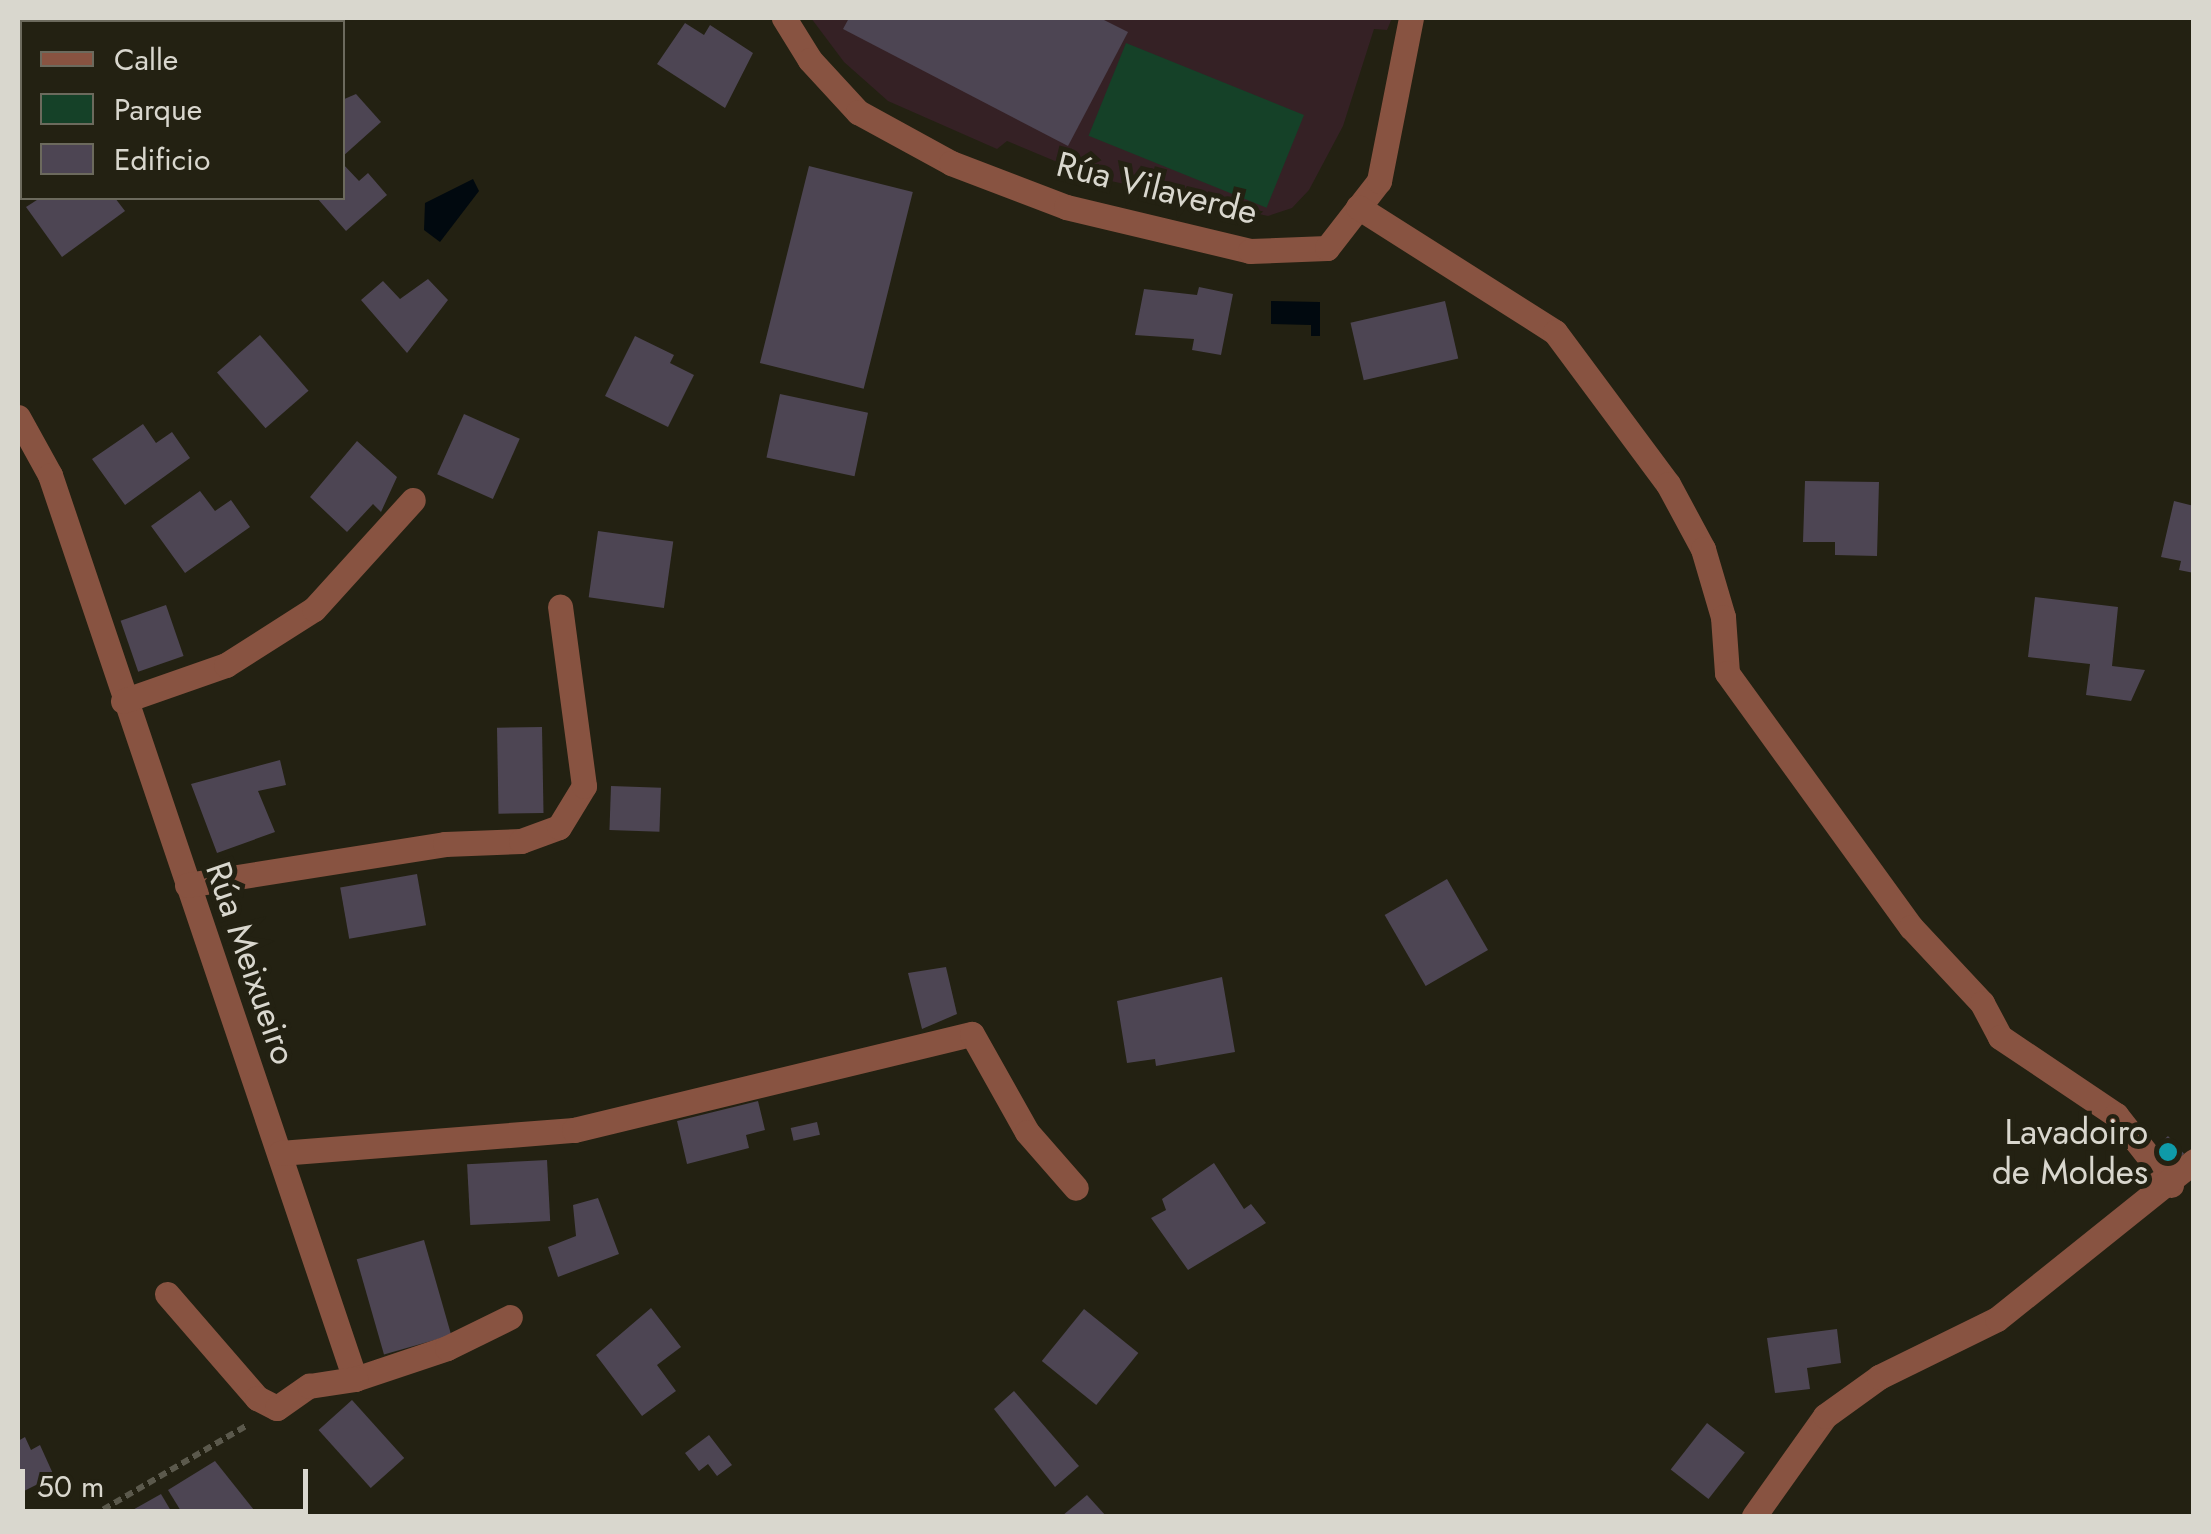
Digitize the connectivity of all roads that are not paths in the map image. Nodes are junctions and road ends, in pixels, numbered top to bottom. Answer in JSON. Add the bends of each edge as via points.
{"nodes":[{"id":1,"x":784,"y":18,"type":"edge"},
{"id":2,"x":1411,"y":18,"type":"edge"},
{"id":3,"x":1358,"y":207,"type":"junction"},
{"id":4,"x":18,"y":417,"type":"edge"},
{"id":5,"x":413,"y":500,"type":"dead end"},
{"id":6,"x":560,"y":607,"type":"dead end"},
{"id":7,"x":123,"y":702,"type":"junction"},
{"id":8,"x":187,"y":885,"type":"junction"},
{"id":9,"x":280,"y":1153,"type":"junction"},
{"id":10,"x":2194,"y":1161,"type":"edge"},
{"id":11,"x":2171,"y":1185,"type":"junction"},
{"id":12,"x":1076,"y":1188,"type":"dead end"},
{"id":13,"x":167,"y":1294,"type":"dead end"},
{"id":14,"x":510,"y":1318,"type":"dead end"},
{"id":15,"x":354,"y":1379,"type":"junction"},
{"id":16,"x":1754,"y":1516,"type":"edge"}],
"edges":[{"from":1,"to":3,"type":"street","name":"Rúa Vilaverde","via":[[810,60],[858,112],[951,163],[1066,207],[1250,252],[1327,248]]},
{"from":2,"to":3,"type":"street","name":"Rúa Vilaverde","via":[[1379,180]]},
{"from":3,"to":11,"type":"street","via":[[1555,332],[1668,484],[1703,550],[1723,616],[1727,673],[1911,927],[1982,1003],[2000,1036],[2116,1115]]},
{"from":4,"to":7,"type":"street","name":"Rúa Meixueiro","via":[[50,475]]},
{"from":5,"to":7,"type":"street","via":[[314,610],[226,665]]},
{"from":6,"to":8,"type":"street","via":[[584,786],[559,826],[522,840],[445,844]]},
{"from":7,"to":8,"type":"street","name":"Rúa Meixueiro"},
{"from":8,"to":9,"type":"street","name":"Rúa Meixueiro"},
{"from":9,"to":12,"type":"street","via":[[574,1130],[972,1034],[1027,1132]]},
{"from":9,"to":15,"type":"street","name":"Rúa Meixueiro"},
{"from":10,"to":11,"type":"street"},
{"from":11,"to":16,"type":"street","via":[[1997,1319],[1878,1377],[1825,1416]]},
{"from":13,"to":15,"type":"street","via":[[257,1398],[277,1408],[309,1386]]},
{"from":14,"to":15,"type":"street"}]}
